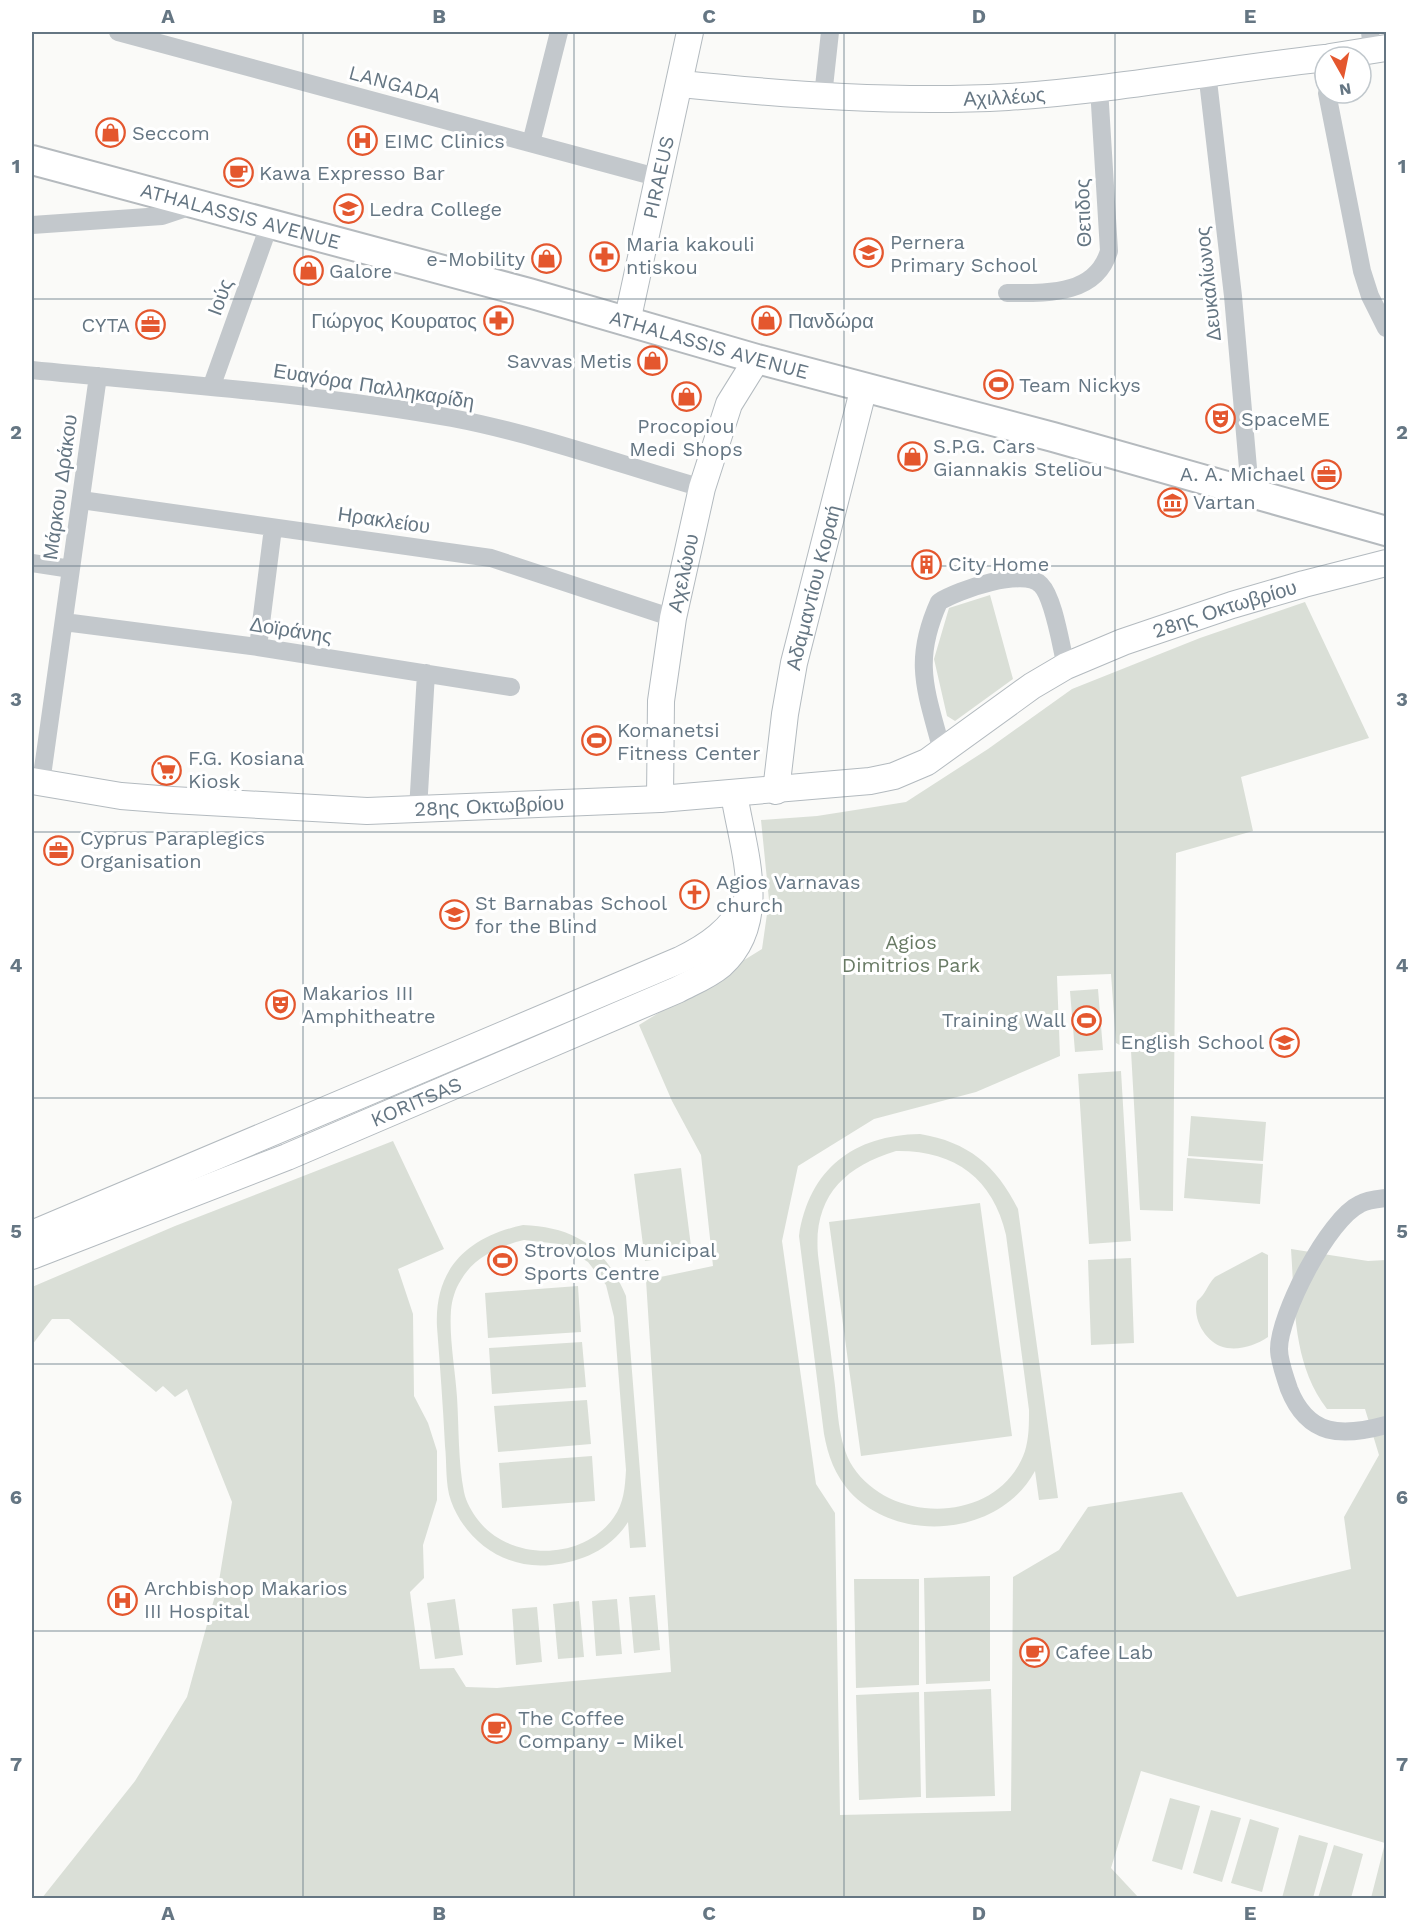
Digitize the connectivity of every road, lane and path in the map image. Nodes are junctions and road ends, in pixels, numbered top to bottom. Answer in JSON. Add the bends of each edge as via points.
{"nodes":[{"id":1,"x":118,"y":32,"type":"edge"},
{"id":2,"x":559,"y":32,"type":"edge"},
{"id":3,"x":690,"y":32,"type":"edge"},
{"id":4,"x":830,"y":32,"type":"edge"},
{"id":5,"x":156,"y":36,"type":"edge"},
{"id":6,"x":1313,"y":65,"type":"edge"},
{"id":7,"x":1207,"y":72,"type":"junction"},
{"id":8,"x":681,"y":84,"type":"junction"},
{"id":9,"x":1099,"y":88,"type":"junction"},
{"id":10,"x":823,"y":96,"type":"junction"},
{"id":11,"x":1329,"y":105,"type":"edge"},
{"id":12,"x":531,"y":143,"type":"junction"},
{"id":13,"x":32,"y":160,"type":"edge"},
{"id":14,"x":660,"y":178,"type":"junction"},
{"id":15,"x":198,"y":204,"type":"junction"},
{"id":16,"x":270,"y":223,"type":"junction"},
{"id":17,"x":32,"y":225,"type":"edge"},
{"id":18,"x":1007,"y":293,"type":"dead end"},
{"id":19,"x":1378,"y":293,"type":"edge"},
{"id":20,"x":627,"y":322,"type":"junction"},
{"id":21,"x":1386,"y":328,"type":"edge"},
{"id":22,"x":757,"y":359,"type":"junction"},
{"id":23,"x":32,"y":370,"type":"edge"},
{"id":24,"x":98,"y":376,"type":"junction"},
{"id":25,"x":212,"y":385,"type":"junction"},
{"id":26,"x":864,"y":387,"type":"junction"},
{"id":27,"x":702,"y":488,"type":"junction"},
{"id":28,"x":1250,"y":491,"type":"junction"},
{"id":29,"x":81,"y":500,"type":"junction"},
{"id":30,"x":273,"y":528,"type":"junction"},
{"id":31,"x":1386,"y":531,"type":"edge"},
{"id":32,"x":32,"y":563,"type":"edge"},
{"id":33,"x":1386,"y":563,"type":"edge"},
{"id":34,"x":71,"y":569,"type":"junction"},
{"id":35,"x":673,"y":618,"type":"junction"},
{"id":36,"x":64,"y":622,"type":"junction"},
{"id":37,"x":258,"y":647,"type":"junction"},
{"id":38,"x":1066,"y":666,"type":"junction"},
{"id":39,"x":426,"y":674,"type":"junction"},
{"id":40,"x":510,"y":687,"type":"dead end"},
{"id":41,"x":942,"y":751,"type":"junction"},
{"id":42,"x":36,"y":782,"type":"edge"},
{"id":43,"x":776,"y":790,"type":"junction"},
{"id":44,"x":734,"y":794,"type":"junction"},
{"id":45,"x":660,"y":799,"type":"junction"},
{"id":46,"x":418,"y":810,"type":"junction"},
{"id":47,"x":750,"y":894,"type":"junction"},
{"id":48,"x":1386,"y":1197,"type":"edge"},
{"id":49,"x":38,"y":1226,"type":"edge"},
{"id":50,"x":32,"y":1256,"type":"edge"},
{"id":51,"x":1386,"y":1425,"type":"edge"}],
"edges":[{"from":1,"to":5,"type":"street","name":"LANGADA"},
{"from":2,"to":12,"type":"street"},
{"from":3,"to":8,"type":"street","name":"PIRAEUS"},
{"from":4,"to":10,"type":"street"},
{"from":5,"to":12,"type":"street","name":"LANGADA"},
{"from":6,"to":7,"type":"street","name":"Αχιλλέως"},
{"from":7,"to":9,"type":"street","name":"Αχιλλέως"},
{"from":7,"to":28,"type":"street","name":"Δευκαλίωνος"},
{"from":8,"to":10,"type":"street","name":"Αχιλλέως"},
{"from":8,"to":14,"type":"street","name":"PIRAEUS"},
{"from":9,"to":10,"type":"street","name":"Αχιλλέως","via":[[1008,97]]},
{"from":9,"to":18,"type":"street","name":"Θετιδος","via":[[1109,251],[1105,267],[1093,280],[1058,291]]},
{"from":11,"to":19,"type":"street","via":[[1352,230]]},
{"from":12,"to":14,"type":"street","name":"LANGADA"},
{"from":13,"to":15,"type":"main road","name":"ATHALASSIS AVENUE"},
{"from":14,"to":20,"type":"street","name":"PIRAEUS"},
{"from":15,"to":16,"type":"main road","name":"ATHALASSIS AVENUE"},
{"from":15,"to":17,"type":"street","via":[[162,216]]},
{"from":16,"to":20,"type":"main road","name":"ATHALASSIS AVENUE"},
{"from":16,"to":25,"type":"street","name":"Ιούς"},
{"from":19,"to":21,"type":"street"},
{"from":20,"to":22,"type":"main road","name":"ATHALASSIS AVENUE"},
{"from":22,"to":26,"type":"main road","name":"ATHALASSIS AVENUE"},
{"from":22,"to":27,"type":"street","name":"Αχελώου","via":[[729,404]]},
{"from":23,"to":24,"type":"street","name":"Ευαγόρα Παλληκαρίδη"},
{"from":24,"to":25,"type":"street","name":"Ευαγόρα Παλληκαρίδη"},
{"from":24,"to":29,"type":"street","name":"Μάρκου Δράκου"},
{"from":25,"to":27,"type":"street","name":"Ευαγόρα Παλληκαρίδη","via":[[453,418],[508,430]]},
{"from":26,"to":28,"type":"main road","name":"ATHALASSIS AVENUE"},
{"from":26,"to":43,"type":"street","name":"Αδαμαντίου Κοραή","via":[[794,663]]},
{"from":27,"to":35,"type":"street","name":"Αχελώου"},
{"from":28,"to":31,"type":"main road","name":"ATHALASSIS AVENUE"},
{"from":29,"to":30,"type":"street","name":"Ηρακλείου"},
{"from":29,"to":34,"type":"street","name":"Μάρκου Δράκου"},
{"from":30,"to":35,"type":"street","name":"Ηρακλείου","via":[[491,558]]},
{"from":30,"to":37,"type":"street"},
{"from":32,"to":34,"type":"street"},
{"from":33,"to":38,"type":"street","name":"28ης Οκτωβρίου","via":[[1232,605]]},
{"from":34,"to":36,"type":"street","name":"Μάρκου Δράκου"},
{"from":35,"to":45,"type":"street","name":"Αχελώου","via":[[660,701]]},
{"from":36,"to":37,"type":"street","name":"Δοϊράνης"},
{"from":36,"to":42,"type":"street","name":"Μάρκου Δράκου"},
{"from":37,"to":39,"type":"street","name":"Δοϊράνης"},
{"from":38,"to":41,"type":"street","name":"28ης Οκτωβρίου"},
{"from":38,"to":41,"type":"street","via":[[1042,585],[1019,578],[969,588],[939,602],[927,631],[923,661]]},
{"from":39,"to":40,"type":"street","name":"Δοϊράνης"},
{"from":39,"to":46,"type":"street"},
{"from":41,"to":43,"type":"street","name":"28ης Οκτωβρίου","via":[[894,776]]},
{"from":42,"to":46,"type":"street","name":"28ης Οκτωβρίου","via":[[121,796],[228,805]]},
{"from":43,"to":44,"type":"street","name":"28ης Οκτωβρίου"},
{"from":44,"to":45,"type":"street","name":"28ης Οκτωβρίου"},
{"from":44,"to":47,"type":"street","name":"KORITSAS"},
{"from":45,"to":46,"type":"street","name":"28ης Οκτωβρίου"},
{"from":47,"to":49,"type":"street","name":"KORITSAS","via":[[727,930],[713,943],[680,960]]},
{"from":47,"to":50,"type":"street","name":"KORITSAS","via":[[747,929],[732,954],[677,990],[287,1157]]},
{"from":48,"to":51,"type":"street","via":[[1361,1203],[1341,1218],[1325,1239],[1297,1295],[1279,1347],[1292,1396],[1314,1425],[1330,1431],[1359,1431]]}]}
